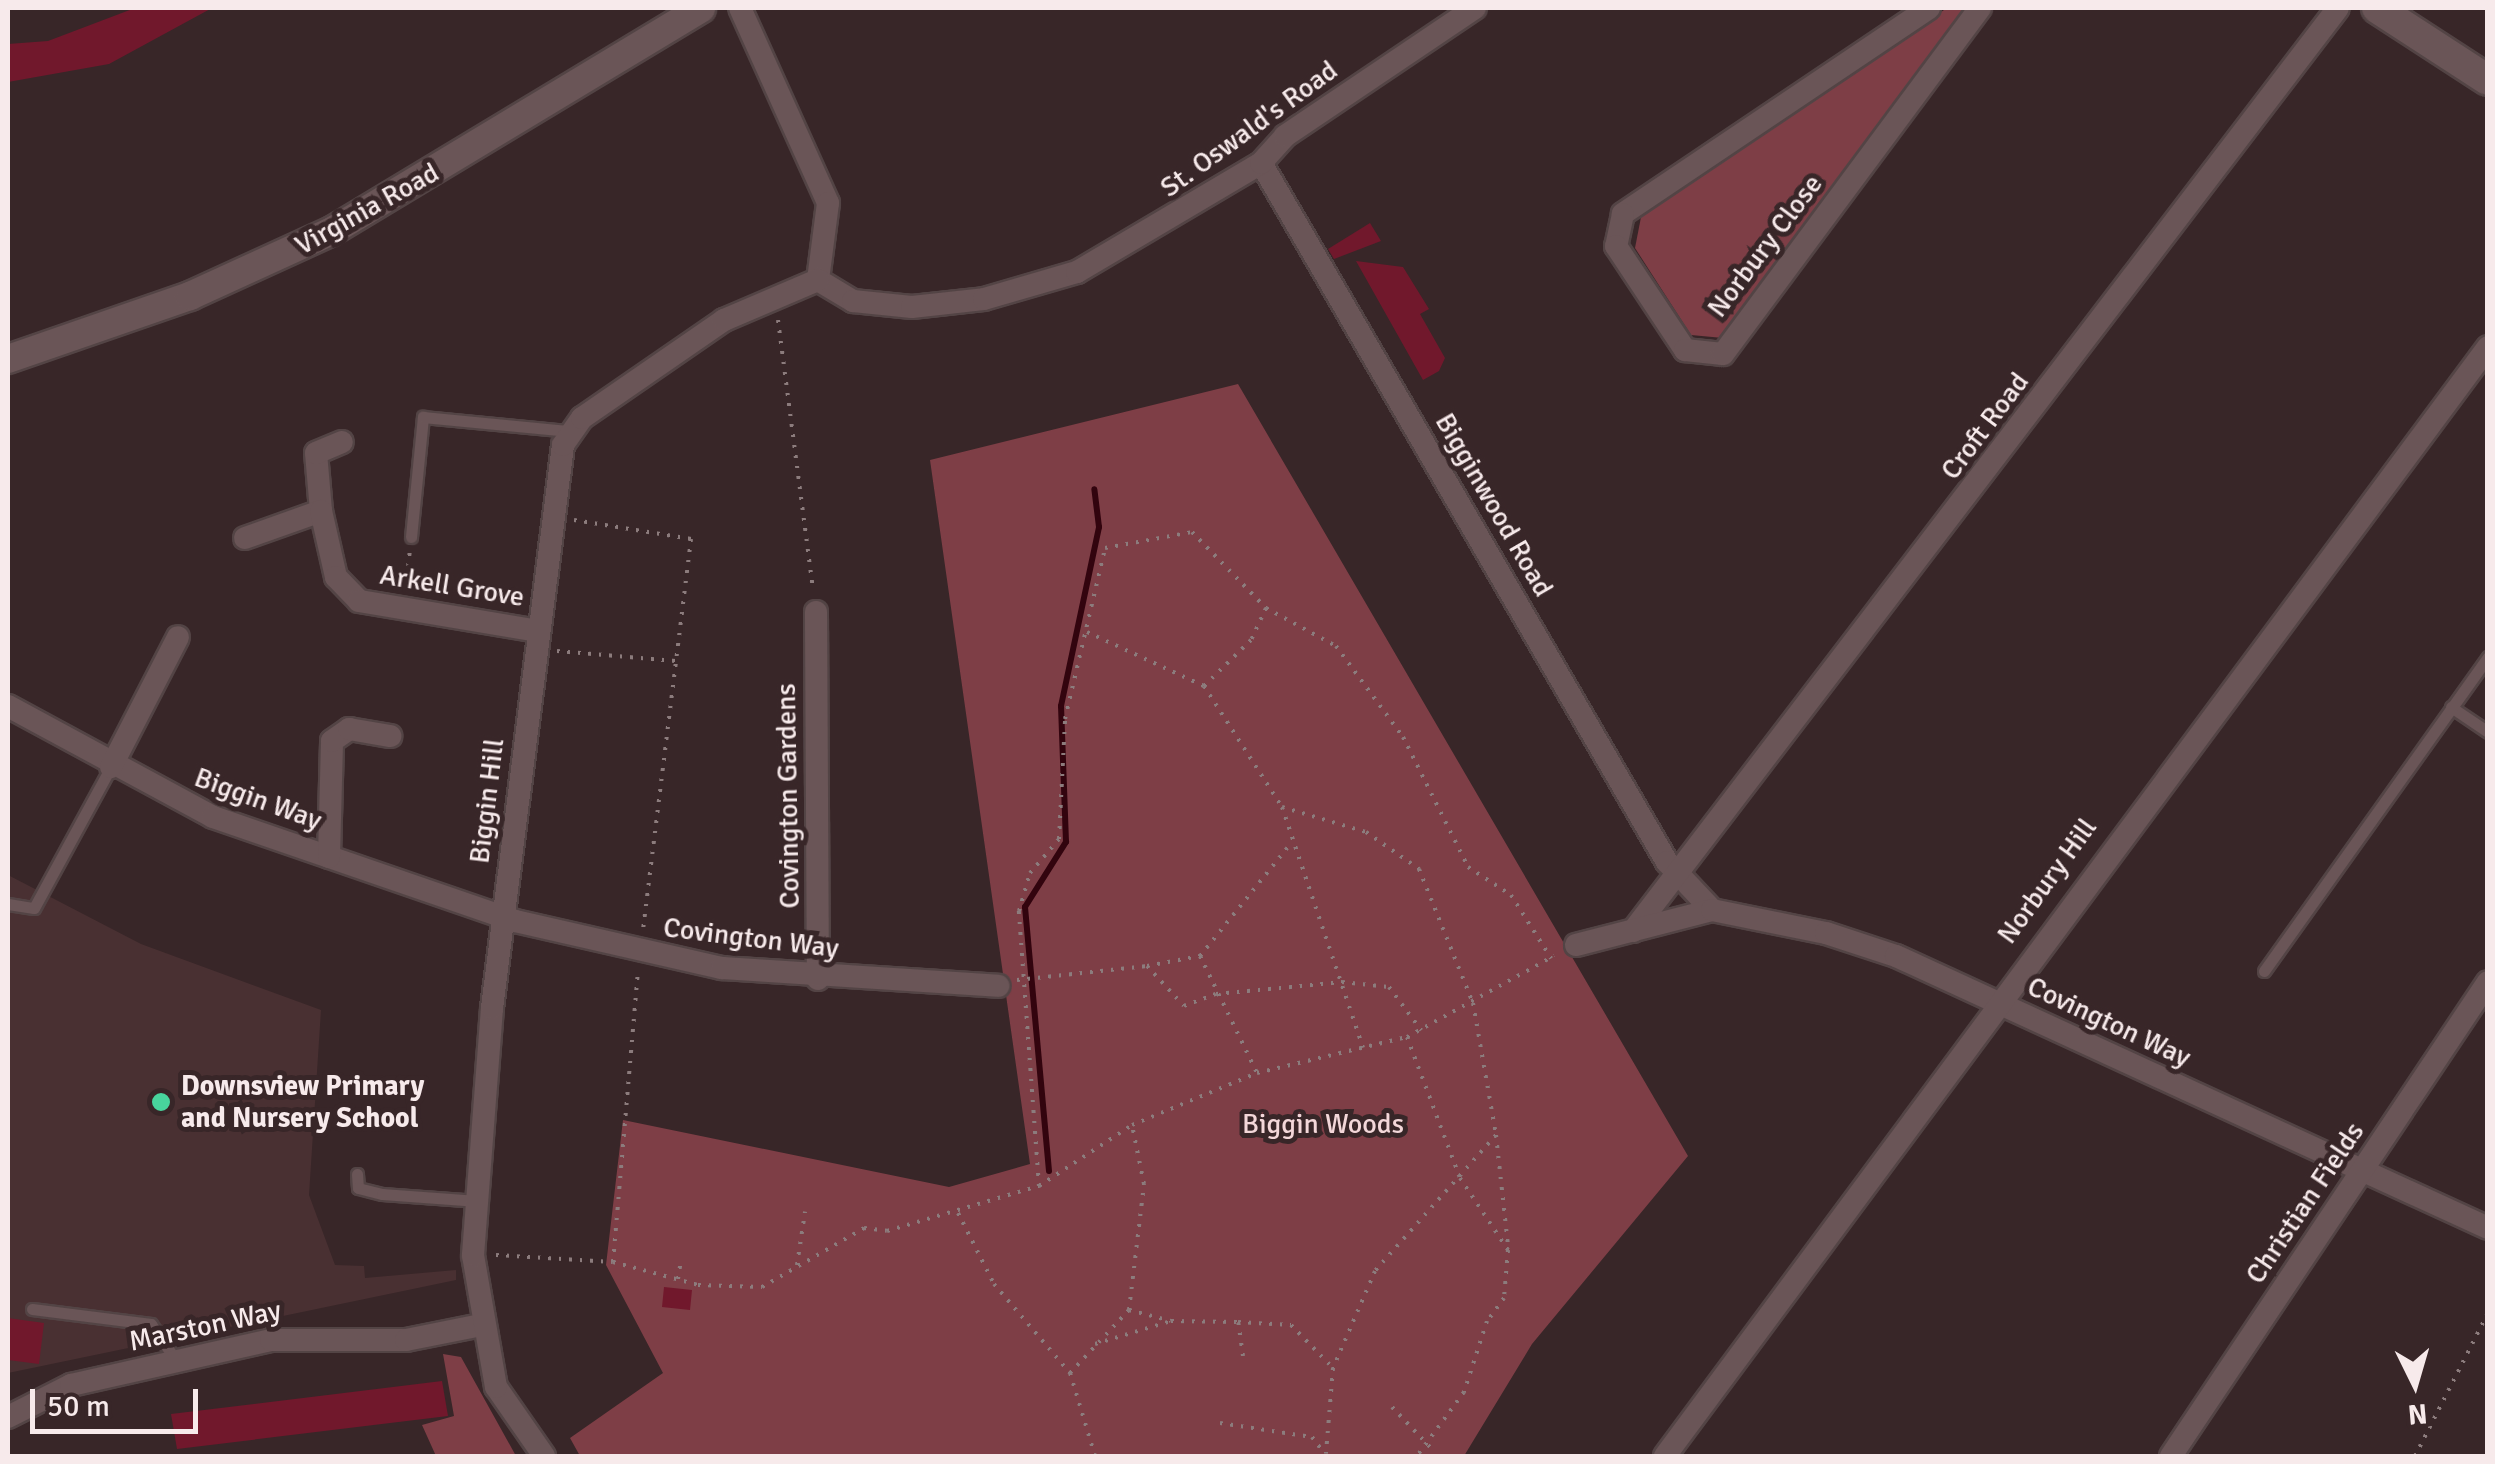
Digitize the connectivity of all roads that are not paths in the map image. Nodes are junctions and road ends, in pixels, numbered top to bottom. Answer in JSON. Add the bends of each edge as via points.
{"nodes":[{"id":1,"x":702,"y":8,"type":"edge"},
{"id":2,"x":740,"y":8,"type":"edge"},
{"id":3,"x":1475,"y":8,"type":"edge"},
{"id":4,"x":1929,"y":8,"type":"edge"},
{"id":5,"x":1980,"y":8,"type":"edge"},
{"id":6,"x":2338,"y":8,"type":"edge"},
{"id":7,"x":2377,"y":8,"type":"edge"},
{"id":8,"x":2488,"y":80,"type":"edge"},
{"id":9,"x":1261,"y":163,"type":"junction"},
{"id":10,"x":818,"y":280,"type":"junction"},
{"id":11,"x":2488,"y":347,"type":"edge"},
{"id":12,"x":12,"y":350,"type":"edge"},
{"id":13,"x":569,"y":431,"type":"junction"},
{"id":14,"x":342,"y":442,"type":"dead end"},
{"id":15,"x":322,"y":511,"type":"junction"},
{"id":16,"x":411,"y":537,"type":"road end"},
{"id":17,"x":245,"y":538,"type":"dead end"},
{"id":18,"x":816,"y":612,"type":"road end"},
{"id":19,"x":178,"y":637,"type":"dead end"},
{"id":20,"x":538,"y":640,"type":"junction"},
{"id":21,"x":2488,"y":658,"type":"edge"},
{"id":22,"x":8,"y":706,"type":"edge"},
{"id":23,"x":2451,"y":707,"type":"junction"},
{"id":24,"x":2488,"y":732,"type":"edge"},
{"id":25,"x":390,"y":736,"type":"dead end"},
{"id":26,"x":111,"y":767,"type":"junction"},
{"id":27,"x":330,"y":857,"type":"junction"},
{"id":28,"x":1676,"y":876,"type":"junction"},
{"id":29,"x":8,"y":904,"type":"edge"},
{"id":30,"x":1712,"y":910,"type":"junction"},
{"id":31,"x":503,"y":913,"type":"junction"},
{"id":32,"x":1632,"y":931,"type":"junction"},
{"id":33,"x":1571,"y":946,"type":"road end"},
{"id":34,"x":2264,"y":971,"type":"dead end"},
{"id":35,"x":818,"y":979,"type":"junction"},
{"id":36,"x":2488,"y":982,"type":"edge"},
{"id":37,"x":998,"y":986,"type":"road end"},
{"id":38,"x":1996,"y":1003,"type":"junction"},
{"id":39,"x":2363,"y":1171,"type":"junction"},
{"id":40,"x":357,"y":1174,"type":"dead end"},
{"id":41,"x":478,"y":1201,"type":"junction"},
{"id":42,"x":2488,"y":1228,"type":"edge"},
{"id":43,"x":32,"y":1309,"type":"dead end"},
{"id":44,"x":482,"y":1325,"type":"junction"},
{"id":45,"x":177,"y":1362,"type":"junction"},
{"id":46,"x":8,"y":1417,"type":"edge"},
{"id":47,"x":544,"y":1456,"type":"edge"},
{"id":48,"x":1665,"y":1456,"type":"edge"},
{"id":49,"x":2171,"y":1456,"type":"edge"}],
"edges":[{"from":1,"to":12,"type":"street","name":"Virginia Road","via":[[332,231],[190,296]]},
{"from":2,"to":10,"type":"street","via":[[828,202]]},
{"from":3,"to":9,"type":"street","name":"St. Oswald's Road","via":[[1286,136]]},
{"from":4,"to":5,"type":"street","name":"Norbury Close","via":[[1622,214],[1616,246],[1684,350],[1723,354]]},
{"from":6,"to":28,"type":"street","name":"Croft Road"},
{"from":7,"to":8,"type":"main road"},
{"from":9,"to":10,"type":"street","name":"St. Oswald's Road","via":[[1113,256],[1011,294],[880,306]]},
{"from":9,"to":28,"type":"street","name":"Bigginwood Road"},
{"from":10,"to":13,"type":"street","via":[[724,320]]},
{"from":11,"to":38,"type":"street","name":"Norbury Hill"},
{"from":13,"to":16,"type":"lane","via":[[423,417]]},
{"from":13,"to":20,"type":"street","name":"Biggin Hill"},
{"from":14,"to":15,"type":"street","name":"Arkell Grove","via":[[316,453]]},
{"from":15,"to":17,"type":"street"},
{"from":15,"to":20,"type":"street","name":"Arkell Grove","via":[[336,577],[359,601]]},
{"from":18,"to":35,"type":"street","name":"Covington Gardens"},
{"from":19,"to":26,"type":"street"},
{"from":20,"to":31,"type":"street","name":"Biggin Hill"},
{"from":21,"to":23,"type":"lane"},
{"from":22,"to":26,"type":"street","name":"Biggin Way"},
{"from":23,"to":24,"type":"lane"},
{"from":23,"to":34,"type":"lane"},
{"from":25,"to":27,"type":"street","via":[[339,730],[332,742]]},
{"from":26,"to":27,"type":"street","name":"Biggin Way","via":[[213,817]]},
{"from":26,"to":29,"type":"lane","via":[[34,908]]},
{"from":27,"to":31,"type":"street","name":"Biggin Way"},
{"from":28,"to":30,"type":"street","name":"Bigginwood Road"},
{"from":28,"to":32,"type":"street","name":"Croft Road"},
{"from":30,"to":32,"type":"street","name":"Covington Way"},
{"from":30,"to":38,"type":"street","name":"Covington Way","via":[[1854,942]]},
{"from":31,"to":35,"type":"street","name":"Covington Way","via":[[639,953]]},
{"from":31,"to":41,"type":"street","name":"Biggin Hill"},
{"from":32,"to":33,"type":"street","name":"Covington Way"},
{"from":35,"to":37,"type":"street","name":"Covington Way"},
{"from":36,"to":39,"type":"street","name":"Christian Fields"},
{"from":38,"to":39,"type":"street","name":"Covington Way"},
{"from":38,"to":48,"type":"street","name":"Norbury Hill"},
{"from":39,"to":42,"type":"street","name":"Covington Way"},
{"from":39,"to":49,"type":"street","name":"Christian Fields"},
{"from":40,"to":41,"type":"lane","via":[[358,1188],[382,1194]]},
{"from":41,"to":44,"type":"street","name":"Biggin Hill","via":[[473,1255]]},
{"from":43,"to":45,"type":"lane","via":[[151,1324]]},
{"from":44,"to":45,"type":"street","name":"Marston Way","via":[[406,1340],[271,1340]]},
{"from":44,"to":47,"type":"street","name":"Biggin Hill","via":[[496,1388]]},
{"from":45,"to":46,"type":"street","name":"Marston Way","via":[[72,1385]]}]}
